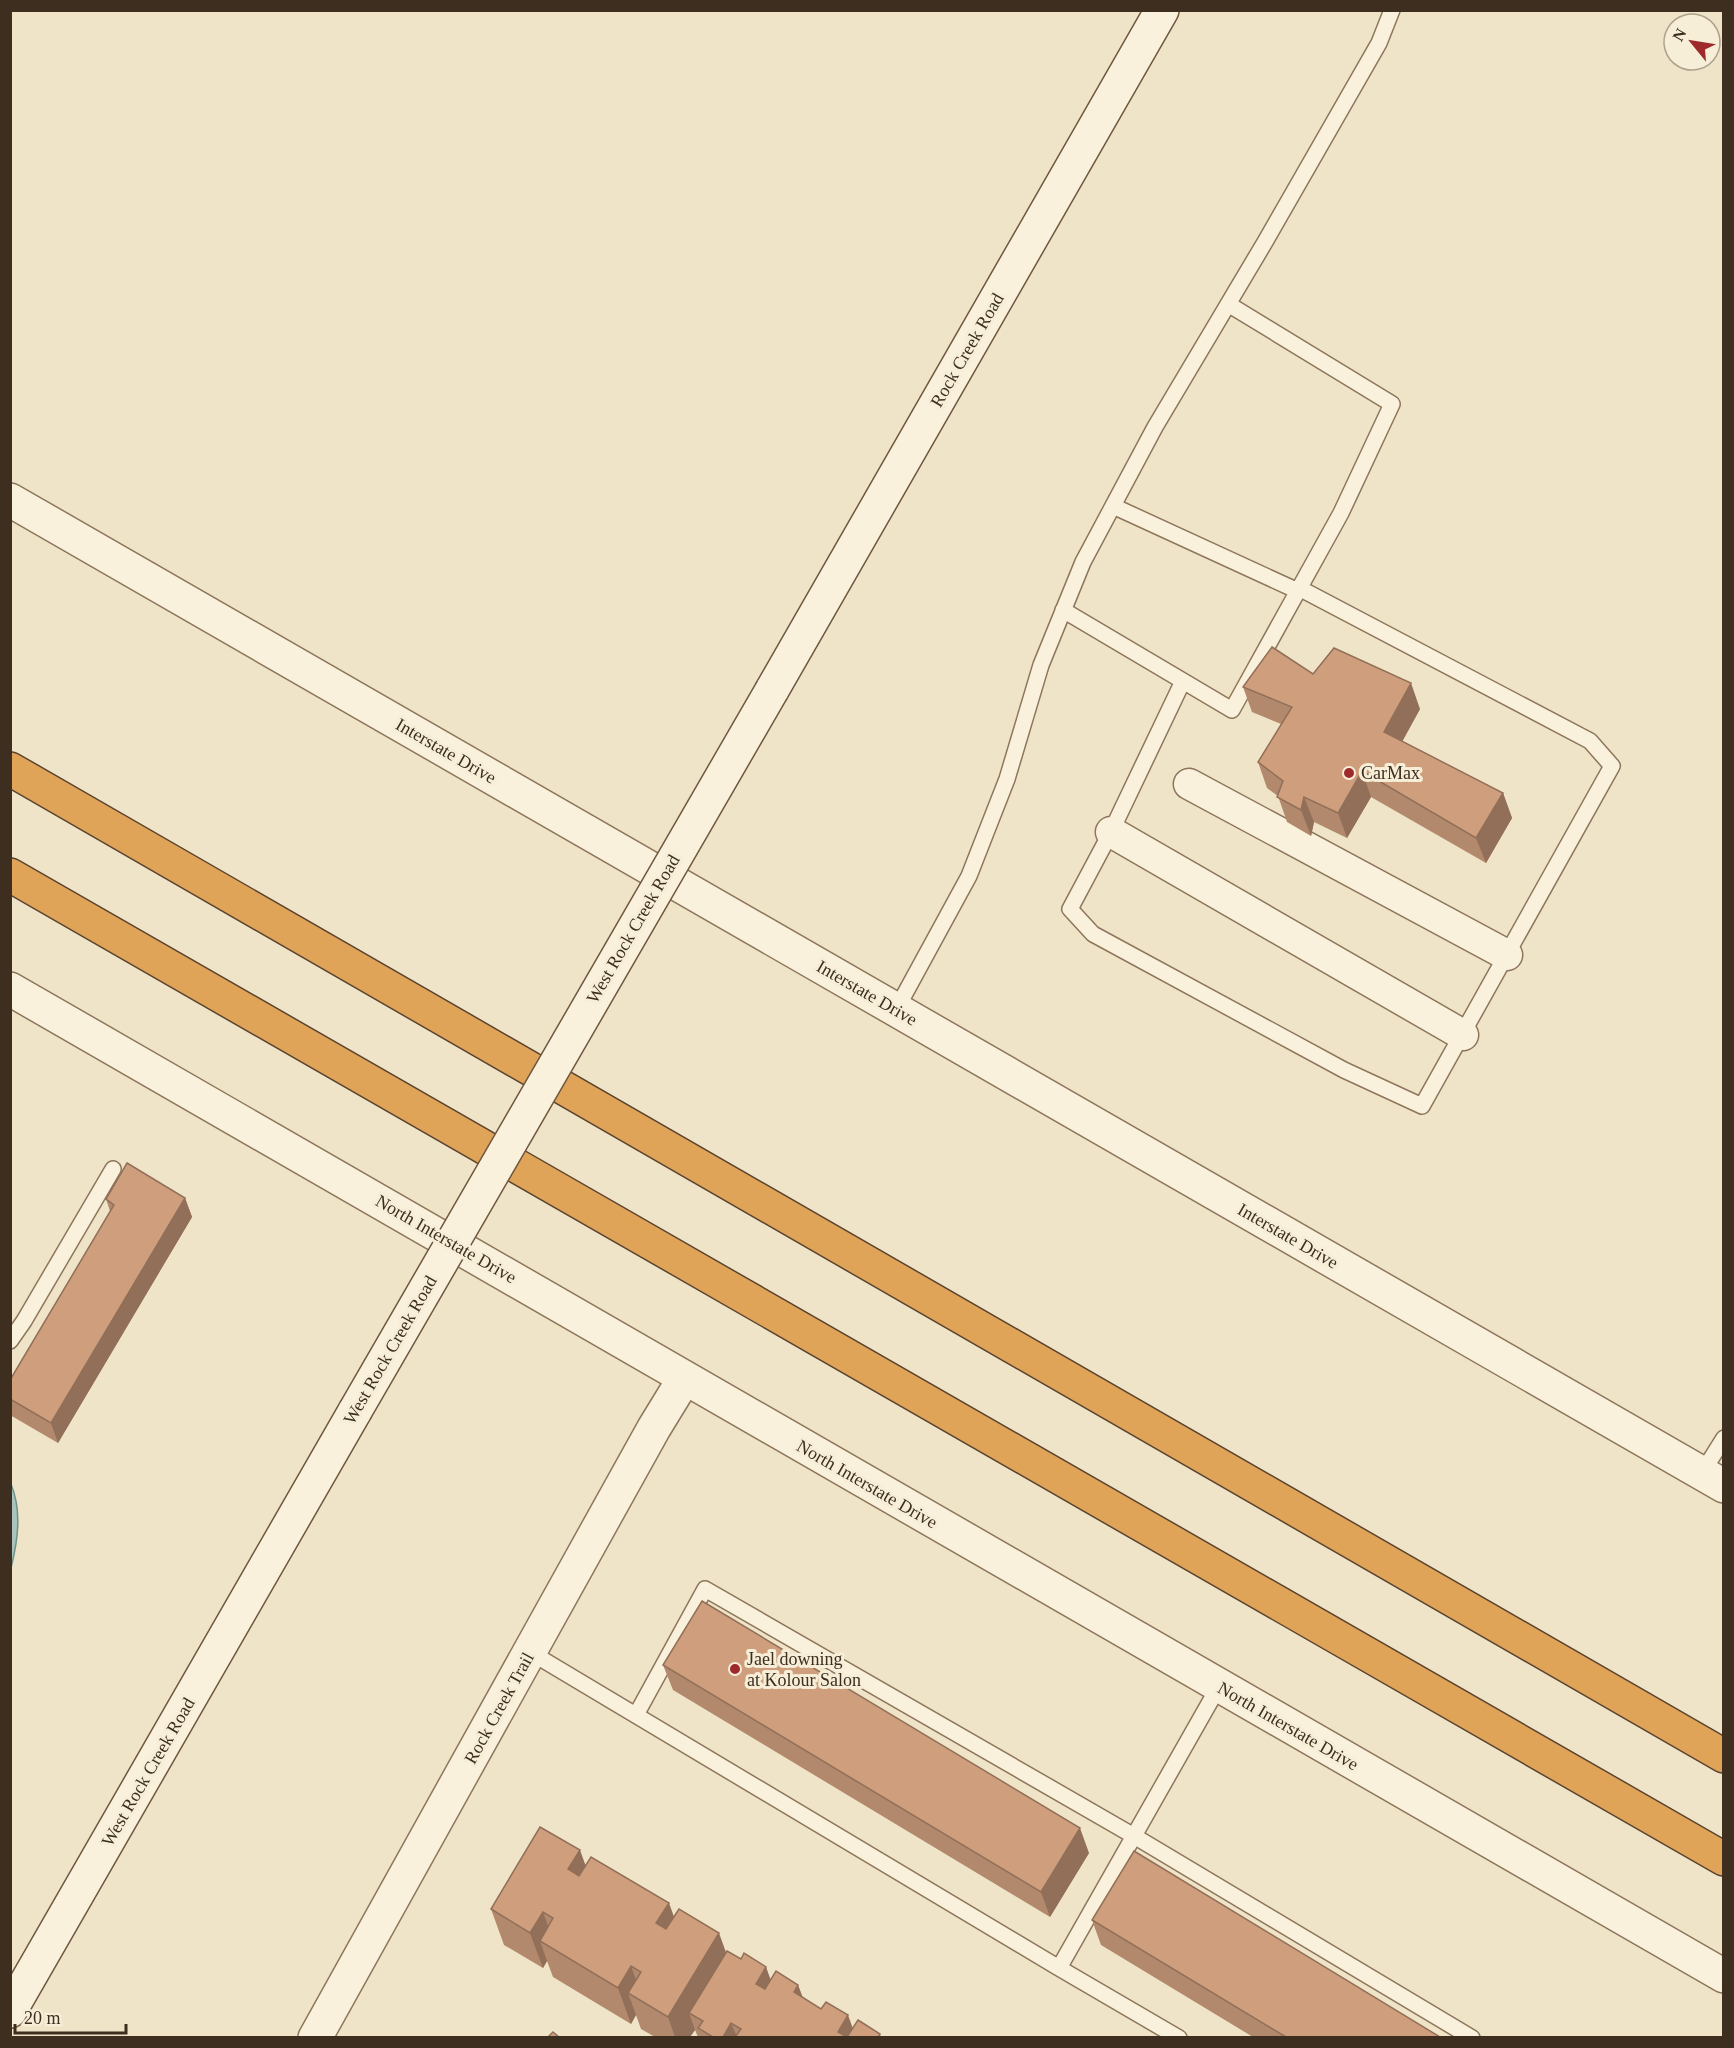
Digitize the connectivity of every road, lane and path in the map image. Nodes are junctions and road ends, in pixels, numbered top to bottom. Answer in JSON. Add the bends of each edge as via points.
{"nodes":[{"id":1,"x":1162,"y":10,"type":"edge"},
{"id":2,"x":1392,"y":10,"type":"edge"},
{"id":3,"x":1228,"y":304,"type":"junction"},
{"id":4,"x":10,"y":500,"type":"edge"},
{"id":5,"x":1113,"y":506,"type":"junction"},
{"id":6,"x":1298,"y":591,"type":"junction"},
{"id":7,"x":1063,"y":610,"type":"junction"},
{"id":8,"x":1183,"y":681,"type":"junction"},
{"id":9,"x":772,"y":690,"type":"joint"},
{"id":10,"x":10,"y":769,"type":"edge"},
{"id":11,"x":1189,"y":784,"type":"dead end"},
{"id":12,"x":1111,"y":832,"type":"junction"},
{"id":13,"x":10,"y":875,"type":"edge"},
{"id":14,"x":1507,"y":955,"type":"junction"},
{"id":15,"x":10,"y":989,"type":"edge"},
{"id":16,"x":896,"y":1010,"type":"junction"},
{"id":17,"x":1463,"y":1035,"type":"junction"},
{"id":18,"x":114,"y":1169,"type":"dead end"},
{"id":19,"x":10,"y":1341,"type":"edge"},
{"id":20,"x":684,"y":1379,"type":"junction"},
{"id":21,"x":1724,"y":1438,"type":"edge"},
{"id":22,"x":1713,"y":1479,"type":"edge"},
{"id":23,"x":530,"y":1652,"type":"junction"},
{"id":24,"x":1219,"y":1686,"type":"junction"},
{"id":25,"x":636,"y":1715,"type":"junction"},
{"id":26,"x":1724,"y":1756,"type":"edge"},
{"id":27,"x":1134,"y":1836,"type":"junction"},
{"id":28,"x":1724,"y":1859,"type":"edge"},
{"id":29,"x":1059,"y":1968,"type":"junction"},
{"id":30,"x":1724,"y":1976,"type":"edge"},
{"id":31,"x":10,"y":2011,"type":"edge"},
{"id":32,"x":315,"y":2037,"type":"edge"},
{"id":33,"x":1179,"y":2037,"type":"edge"},
{"id":34,"x":1472,"y":2037,"type":"edge"}],
"edges":[{"from":1,"to":9,"type":"street","name":"Rock Creek Road"},
{"from":2,"to":3,"type":"lane","via":[[1379,43]]},
{"from":3,"to":5,"type":"lane"},
{"from":3,"to":6,"type":"lane","via":[[1392,404],[1341,513]]},
{"from":4,"to":16,"type":"street","name":"Interstate Drive"},
{"from":5,"to":6,"type":"lane"},
{"from":5,"to":7,"type":"lane"},
{"from":6,"to":8,"type":"lane","via":[[1232,710]]},
{"from":6,"to":14,"type":"lane","via":[[1301,589],[1590,741],[1612,766]]},
{"from":7,"to":8,"type":"lane"},
{"from":7,"to":16,"type":"lane","via":[[969,876]]},
{"from":8,"to":12,"type":"lane"},
{"from":9,"to":31,"type":"street","name":"West Rock Creek Road","bridge":true},
{"from":10,"to":26,"type":"highway"},
{"from":11,"to":14,"type":"street"},
{"from":12,"to":17,"type":"street"},
{"from":12,"to":17,"type":"lane","via":[[1070,909],[1093,934],[1344,1070],[1422,1106]]},
{"from":13,"to":28,"type":"highway"},
{"from":14,"to":17,"type":"lane"},
{"from":15,"to":20,"type":"street","name":"North Interstate Drive"},
{"from":16,"to":22,"type":"street","name":"Interstate Drive"},
{"from":18,"to":19,"type":"lane"},
{"from":20,"to":23,"type":"street","name":"Rock Creek Trail"},
{"from":20,"to":24,"type":"street","name":"North Interstate Drive"},
{"from":21,"to":22,"type":"lane"},
{"from":23,"to":25,"type":"lane"},
{"from":23,"to":32,"type":"street","name":"Rock Creek Trail"},
{"from":24,"to":27,"type":"lane"},
{"from":24,"to":30,"type":"street","name":"North Interstate Drive"},
{"from":25,"to":27,"type":"lane","via":[[705,1590]]},
{"from":25,"to":29,"type":"lane"},
{"from":27,"to":29,"type":"lane"},
{"from":27,"to":34,"type":"lane"},
{"from":29,"to":33,"type":"lane"}]}
